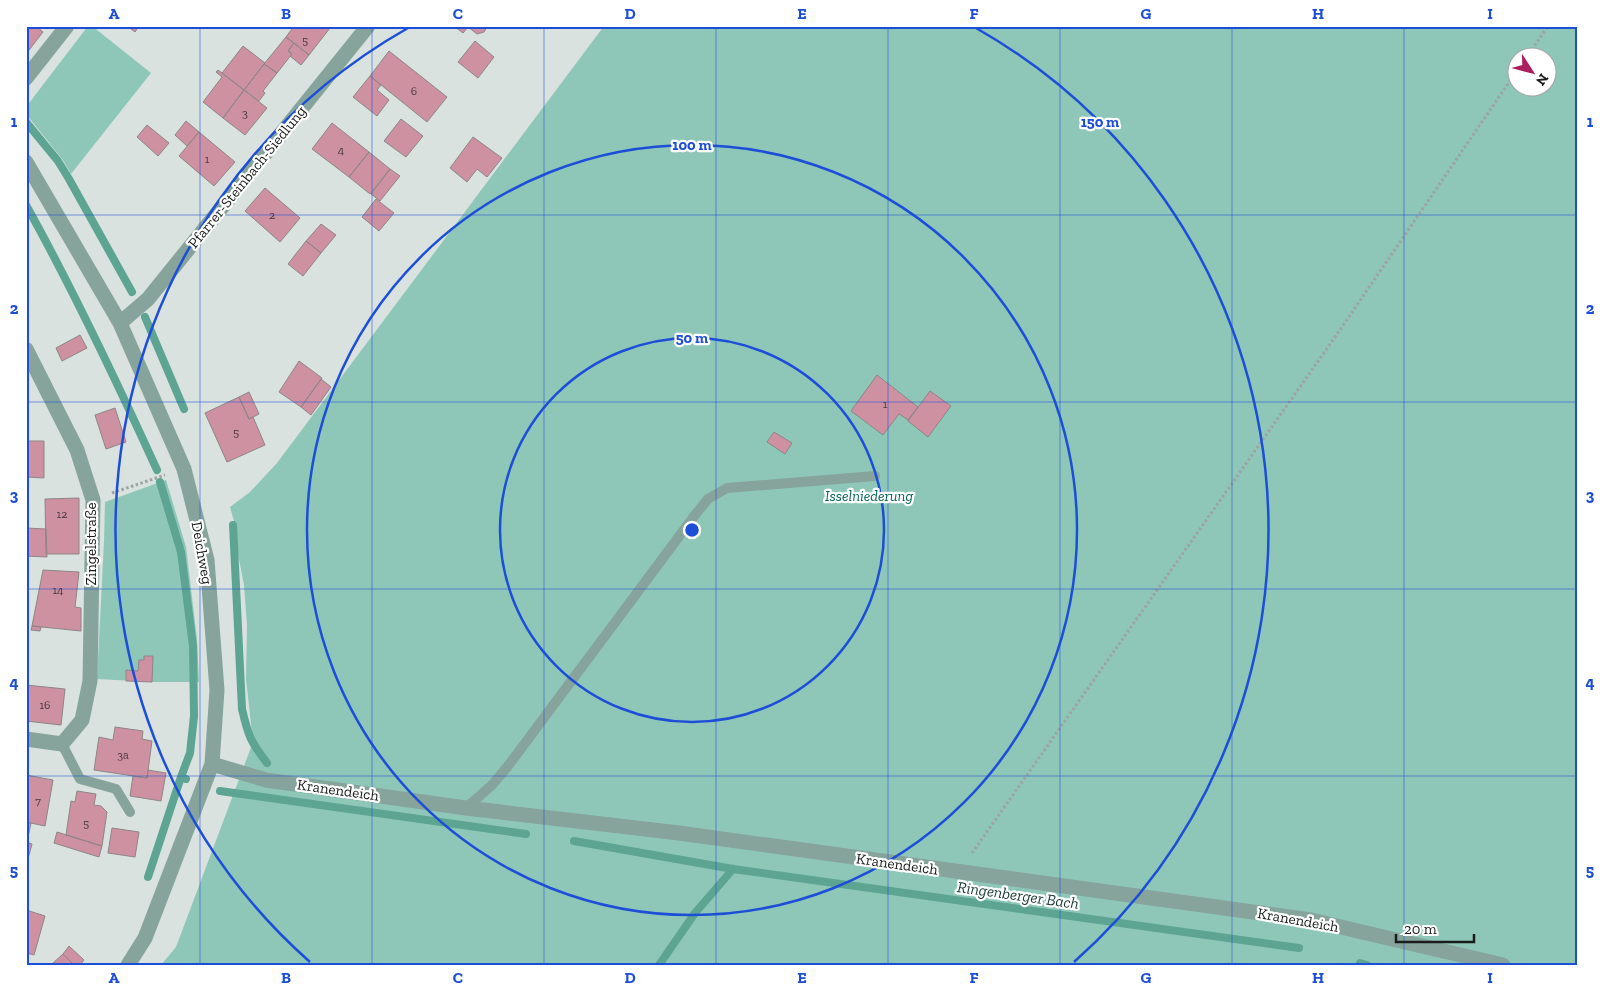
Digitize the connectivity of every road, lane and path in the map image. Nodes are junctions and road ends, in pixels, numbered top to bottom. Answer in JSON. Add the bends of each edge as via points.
{"nodes":[{"id":1,"x":67,"y":26,"type":"edge"},
{"id":2,"x":368,"y":26,"type":"edge"},
{"id":3,"x":1548,"y":26,"type":"edge"},
{"id":4,"x":1533,"y":48,"type":"edge"},
{"id":5,"x":26,"y":78,"type":"edge"},
{"id":6,"x":1506,"y":87,"type":"edge"},
{"id":7,"x":26,"y":162,"type":"edge"},
{"id":8,"x":120,"y":323,"type":"junction"},
{"id":9,"x":26,"y":349,"type":"edge"},
{"id":10,"x":184,"y":469,"type":"junction"},
{"id":11,"x":875,"y":476,"type":"dead end"},
{"id":12,"x":92,"y":500,"type":"junction"},
{"id":13,"x":26,"y":739,"type":"edge"},
{"id":14,"x":62,"y":744,"type":"junction"},
{"id":15,"x":212,"y":764,"type":"junction"},
{"id":16,"x":466,"y":808,"type":"junction"},
{"id":17,"x":130,"y":812,"type":"dead end"},
{"id":18,"x":958,"y":872,"type":"junction"},
{"id":19,"x":128,"y":965,"type":"edge"},
{"id":20,"x":1503,"y":965,"type":"edge"}],
"edges":[{"from":1,"to":5,"type":"street"},
{"from":2,"to":8,"type":"street","name":"Pfarrer-Steinbach-Siedlung","via":[[148,299]]},
{"from":3,"to":4,"type":"path"},
{"from":6,"to":18,"type":"path","via":[[1340,330]]},
{"from":7,"to":8,"type":"street","name":"Deichweg"},
{"from":8,"to":10,"type":"street","name":"Deichweg"},
{"from":9,"to":12,"type":"street","name":"Zingelstraße","via":[[77,450]]},
{"from":10,"to":12,"type":"path"},
{"from":10,"to":15,"type":"street","name":"Deichweg","via":[[207,560],[217,690]]},
{"from":11,"to":16,"type":"lane","via":[[727,488],[708,499],[508,766],[492,786]]},
{"from":12,"to":14,"type":"street","name":"Zingelstraße","via":[[90,682],[82,720]]},
{"from":13,"to":14,"type":"street"},
{"from":14,"to":17,"type":"lane","via":[[80,778],[116,790]]},
{"from":15,"to":16,"type":"street","name":"Kranendeich","via":[[266,780]]},
{"from":15,"to":19,"type":"street","name":"Deichweg","via":[[145,938]]},
{"from":16,"to":18,"type":"street","name":"Kranendeich","via":[[688,834]]},
{"from":18,"to":20,"type":"street","name":"Kranendeich","via":[[1311,920]]}]}
